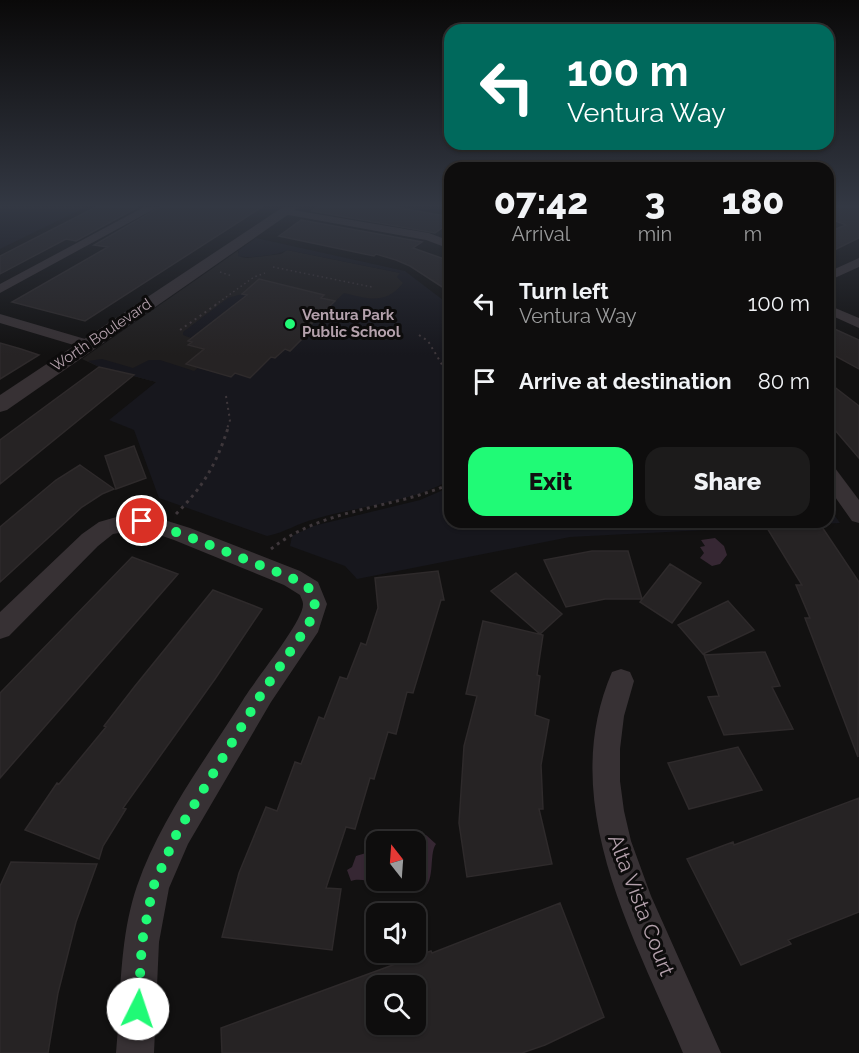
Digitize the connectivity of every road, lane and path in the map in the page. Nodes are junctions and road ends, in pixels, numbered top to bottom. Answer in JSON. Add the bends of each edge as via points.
{"nodes":[{"id":1,"x":62,"y":256,"type":"edge"},
{"id":2,"x":220,"y":256,"type":"edge"},
{"id":3,"x":859,"y":262,"type":"edge"},
{"id":4,"x":273,"y":267,"type":"dead end"},
{"id":5,"x":218,"y":272,"type":"dead end"},
{"id":6,"x":265,"y":273,"type":"dead end"},
{"id":7,"x":834,"y":274,"type":"edge"},
{"id":8,"x":232,"y":276,"type":"dead end"},
{"id":9,"x":372,"y":287,"type":"dead end"},
{"id":10,"x":0,"y":290,"type":"edge"},
{"id":11,"x":834,"y":312,"type":"edge"},
{"id":12,"x":0,"y":318,"type":"edge"},
{"id":13,"x":859,"y":324,"type":"edge"},
{"id":14,"x":180,"y":330,"type":"dead end"},
{"id":15,"x":419,"y":335,"type":"dead end"},
{"id":16,"x":87,"y":344,"type":"junction"},
{"id":17,"x":444,"y":368,"type":"edge"},
{"id":18,"x":226,"y":396,"type":"dead end"},
{"id":19,"x":0,"y":405,"type":"edge"},
{"id":20,"x":834,"y":481,"type":"edge"},
{"id":21,"x":444,"y":486,"type":"edge"},
{"id":22,"x":859,"y":515,"type":"edge"},
{"id":23,"x":162,"y":528,"type":"junction"},
{"id":24,"x":256,"y":563,"type":"junction"},
{"id":25,"x":0,"y":628,"type":"edge"},
{"id":26,"x":621,"y":681,"type":"dead end"},
{"id":27,"x":135,"y":1053,"type":"edge"},
{"id":28,"x":702,"y":1053,"type":"edge"}],
"edges":[{"from":1,"to":10,"type":"street"},
{"from":2,"to":16,"type":"street","name":"Worth Boulevard"},
{"from":3,"to":7,"type":"street"},
{"from":4,"to":9,"type":"path"},
{"from":5,"to":8,"type":"path"},
{"from":6,"to":14,"type":"path"},
{"from":11,"to":13,"type":"street"},
{"from":12,"to":16,"type":"street"},
{"from":15,"to":17,"type":"path","via":[[428,341]]},
{"from":16,"to":19,"type":"street","name":"Worth Boulevard"},
{"from":18,"to":23,"type":"path","via":[[230,420],[221,449],[199,491]]},
{"from":20,"to":22,"type":"street"},
{"from":21,"to":24,"type":"path","via":[[409,500],[301,527]]},
{"from":23,"to":24,"type":"street"},
{"from":23,"to":25,"type":"street","via":[[142,521],[106,528]]},
{"from":24,"to":27,"type":"street","via":[[310,589],[315,603],[309,624],[177,833],[153,887],[142,942]]},
{"from":26,"to":28,"type":"street","name":"Alta Vista Court","via":[[608,727],[604,760],[605,800],[612,834],[634,896]]}]}
